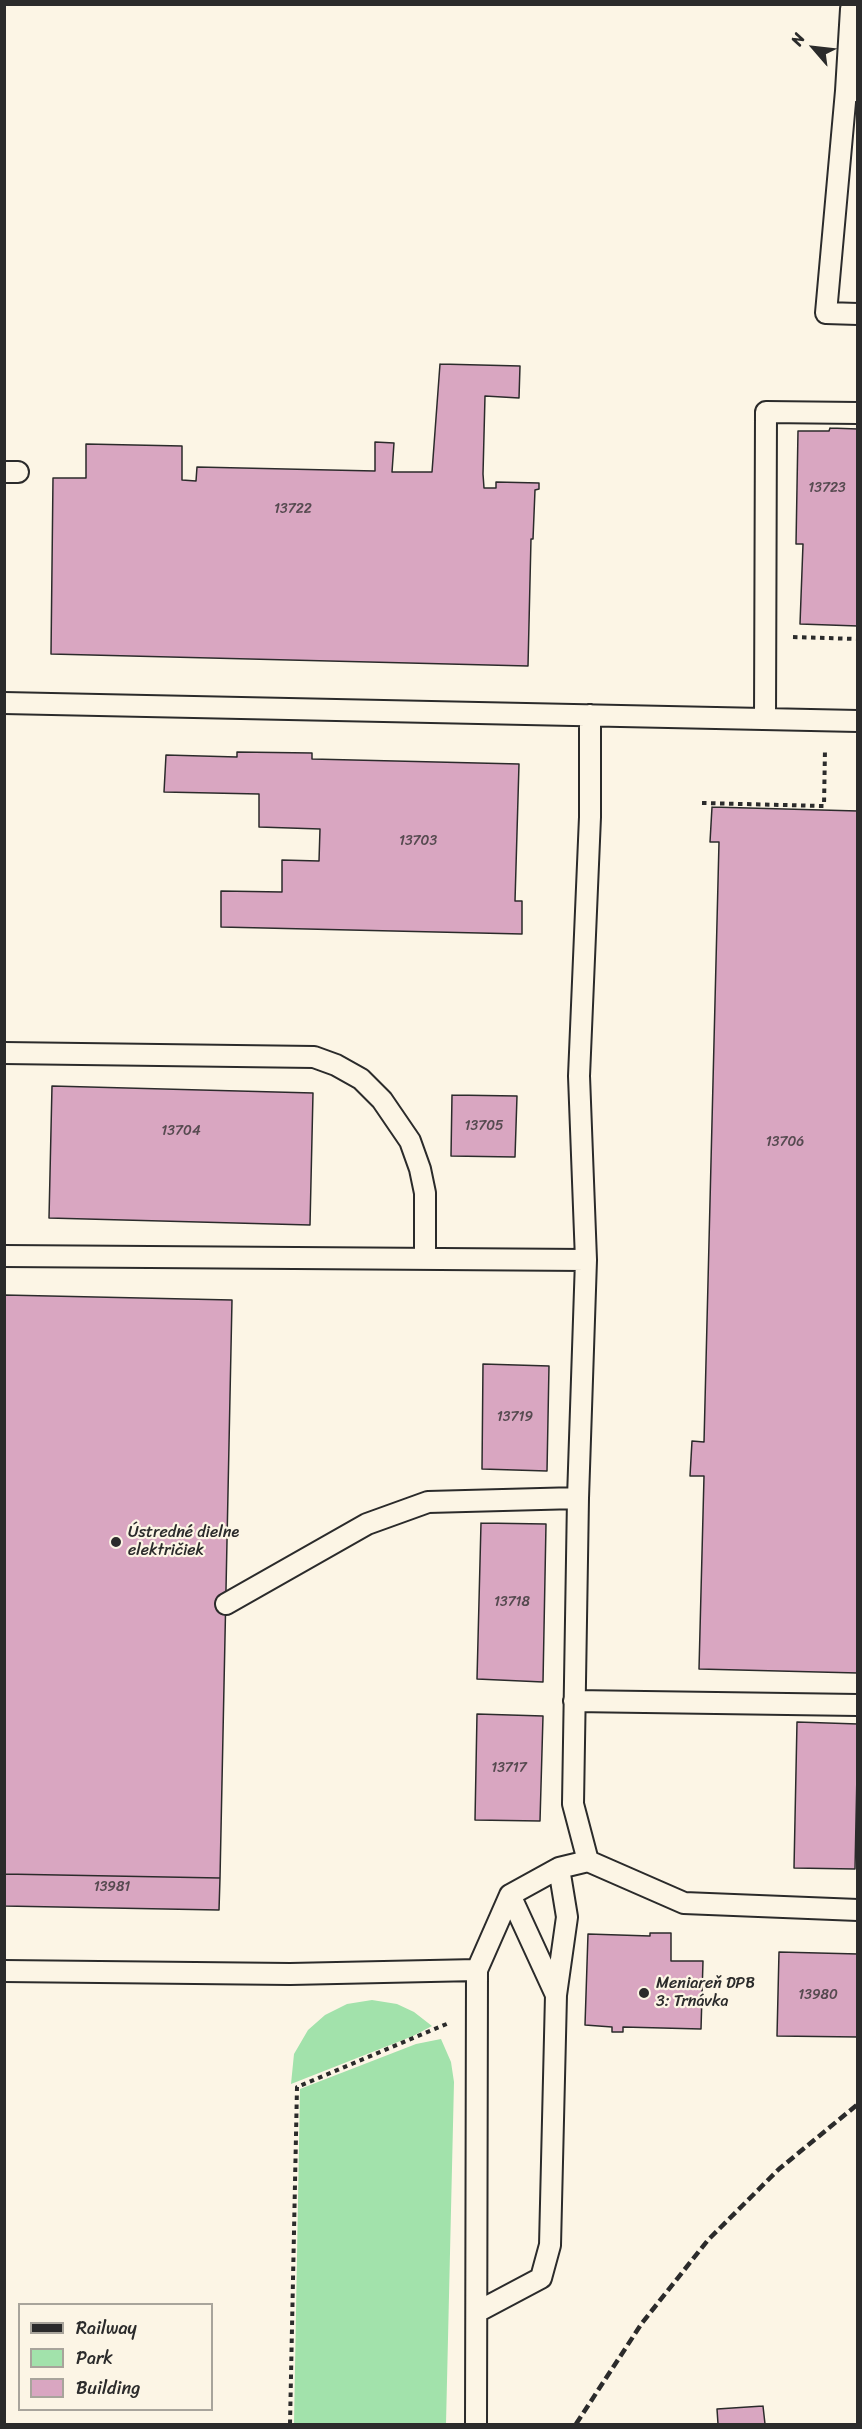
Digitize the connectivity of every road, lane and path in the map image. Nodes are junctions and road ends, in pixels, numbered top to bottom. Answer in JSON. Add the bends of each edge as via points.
{"nodes":[{"id":1,"x":853,"y":7,"type":"edge"},
{"id":2,"x":852,"y":91,"type":"edge"},
{"id":3,"x":858,"y":314,"type":"edge"},
{"id":4,"x":858,"y":413,"type":"edge"},
{"id":5,"x":765,"y":636,"type":"junction"},
{"id":6,"x":858,"y":639,"type":"edge"},
{"id":7,"x":4,"y":703,"type":"edge"},
{"id":8,"x":590,"y":715,"type":"junction"},
{"id":9,"x":765,"y":719,"type":"junction"},
{"id":10,"x":858,"y":721,"type":"edge"},
{"id":11,"x":825,"y":749,"type":"dead end"},
{"id":12,"x":702,"y":803,"type":"dead end"},
{"id":13,"x":4,"y":1053,"type":"edge"},
{"id":14,"x":4,"y":1256,"type":"edge"},
{"id":15,"x":425,"y":1258,"type":"junction"},
{"id":16,"x":586,"y":1260,"type":"junction"},
{"id":17,"x":578,"y":1498,"type":"junction"},
{"id":18,"x":226,"y":1604,"type":"dead end"},
{"id":19,"x":574,"y":1701,"type":"junction"},
{"id":20,"x":858,"y":1705,"type":"edge"},
{"id":21,"x":588,"y":1862,"type":"junction"},
{"id":22,"x":559,"y":1868,"type":"junction"},
{"id":23,"x":510,"y":1895,"type":"junction"},
{"id":24,"x":858,"y":1910,"type":"edge"},
{"id":25,"x":477,"y":1970,"type":"junction"},
{"id":26,"x":4,"y":1971,"type":"edge"},
{"id":27,"x":556,"y":1995,"type":"junction"},
{"id":28,"x":478,"y":2010,"type":"junction"},
{"id":29,"x":477,"y":2312,"type":"junction"},
{"id":30,"x":290,"y":2424,"type":"edge"},
{"id":31,"x":476,"y":2424,"type":"edge"}],
"edges":[{"from":1,"to":2,"type":"lane"},
{"from":2,"to":3,"type":"lane","via":[[826,313]]},
{"from":4,"to":5,"type":"lane","via":[[766,412]]},
{"from":5,"to":6,"type":"path"},
{"from":5,"to":9,"type":"lane"},
{"from":7,"to":8,"type":"lane"},
{"from":8,"to":9,"type":"lane"},
{"from":8,"to":16,"type":"lane","via":[[590,817],[579,1076]]},
{"from":9,"to":10,"type":"lane"},
{"from":11,"to":12,"type":"path","via":[[824,806]]},
{"from":13,"to":15,"type":"lane","via":[[314,1057],[336,1065],[361,1079],[382,1100],[410,1141],[425,1193]]},
{"from":14,"to":15,"type":"lane"},
{"from":15,"to":16,"type":"lane"},
{"from":16,"to":17,"type":"lane"},
{"from":17,"to":18,"type":"lane","via":[[428,1502],[367,1524]]},
{"from":17,"to":19,"type":"lane"},
{"from":19,"to":20,"type":"lane"},
{"from":19,"to":21,"type":"lane","via":[[573,1803]]},
{"from":21,"to":22,"type":"lane"},
{"from":21,"to":24,"type":"lane","via":[[684,1903]]},
{"from":22,"to":23,"type":"lane"},
{"from":22,"to":27,"type":"lane","via":[[567,1917]]},
{"from":23,"to":25,"type":"lane"},
{"from":23,"to":27,"type":"lane"},
{"from":25,"to":26,"type":"lane","via":[[290,1974]]},
{"from":25,"to":28,"type":"lane"},
{"from":27,"to":29,"type":"lane","via":[[550,2244],[541,2278]]},
{"from":28,"to":29,"type":"lane"},
{"from":28,"to":30,"type":"path","via":[[297,2087]]},
{"from":29,"to":31,"type":"lane"}]}
